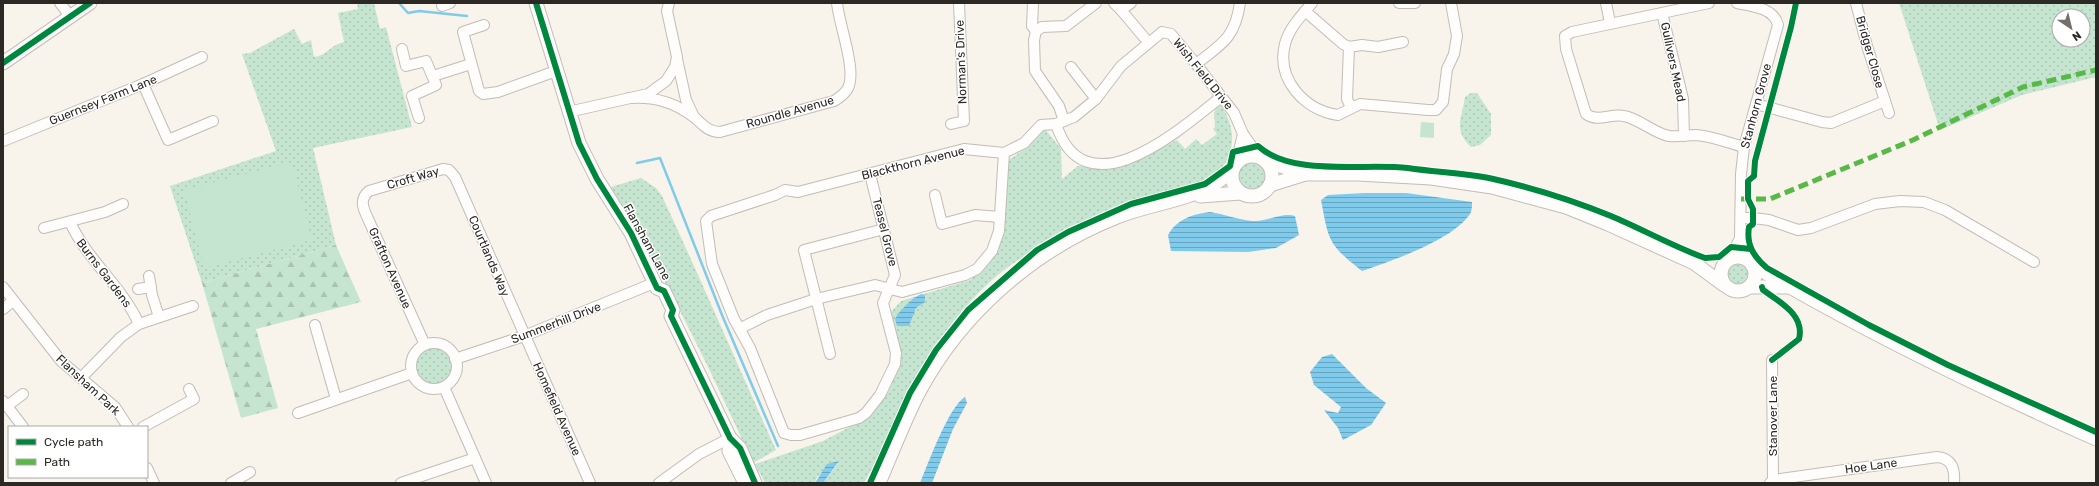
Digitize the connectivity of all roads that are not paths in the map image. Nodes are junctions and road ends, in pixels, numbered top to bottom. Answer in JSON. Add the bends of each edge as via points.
{"nodes":[{"id":1,"x":60,"y":3,"type":"edge"},
{"id":2,"x":90,"y":3,"type":"edge"},
{"id":3,"x":536,"y":3,"type":"edge"},
{"id":4,"x":669,"y":3,"type":"edge"},
{"id":5,"x":837,"y":3,"type":"edge"},
{"id":6,"x":959,"y":3,"type":"edge"},
{"id":7,"x":1033,"y":3,"type":"edge"},
{"id":8,"x":1096,"y":3,"type":"edge"},
{"id":9,"x":1131,"y":3,"type":"edge"},
{"id":10,"x":1240,"y":3,"type":"edge"},
{"id":11,"x":1312,"y":3,"type":"edge"},
{"id":12,"x":1399,"y":3,"type":"edge"},
{"id":13,"x":1415,"y":3,"type":"edge"},
{"id":14,"x":1451,"y":3,"type":"edge"},
{"id":15,"x":1606,"y":3,"type":"edge"},
{"id":16,"x":1709,"y":3,"type":"edge"},
{"id":17,"x":1737,"y":3,"type":"edge"},
{"id":18,"x":1856,"y":3,"type":"edge"},
{"id":19,"x":1118,"y":6,"type":"edge"},
{"id":20,"x":1761,"y":6,"type":"edge"},
{"id":21,"x":1305,"y":11,"type":"junction"},
{"id":22,"x":1662,"y":13,"type":"junction"},
{"id":23,"x":70,"y":16,"type":"junction"},
{"id":24,"x":1610,"y":23,"type":"junction"},
{"id":25,"x":484,"y":25,"type":"dead end"},
{"id":26,"x":1036,"y":31,"type":"junction"},
{"id":27,"x":1148,"y":42,"type":"junction"},
{"id":28,"x":1403,"y":42,"type":"dead end"},
{"id":29,"x":1349,"y":47,"type":"junction"},
{"id":30,"x":402,"y":49,"type":"dead end"},
{"id":31,"x":202,"y":57,"type":"dead end"},
{"id":32,"x":677,"y":57,"type":"junction"},
{"id":33,"x":3,"y":63,"type":"edge"},
{"id":34,"x":471,"y":64,"type":"junction"},
{"id":35,"x":1196,"y":64,"type":"junction"},
{"id":36,"x":1071,"y":67,"type":"dead end"},
{"id":37,"x":556,"y":71,"type":"junction"},
{"id":38,"x":433,"y":76,"type":"junction"},
{"id":39,"x":143,"y":84,"type":"junction"},
{"id":40,"x":1221,"y":97,"type":"junction"},
{"id":41,"x":629,"y":98,"type":"junction"},
{"id":42,"x":1096,"y":99,"type":"junction"},
{"id":43,"x":1885,"y":101,"type":"junction"},
{"id":44,"x":1756,"y":104,"type":"junction"},
{"id":45,"x":1351,"y":107,"type":"junction"},
{"id":46,"x":568,"y":112,"type":"junction"},
{"id":47,"x":1889,"y":113,"type":"dead end"},
{"id":48,"x":420,"y":118,"type":"dead end"},
{"id":49,"x":694,"y":118,"type":"junction"},
{"id":50,"x":213,"y":121,"type":"dead end"},
{"id":51,"x":1060,"y":123,"type":"junction"},
{"id":52,"x":950,"y":124,"type":"dead end"},
{"id":53,"x":1243,"y":134,"type":"junction"},
{"id":54,"x":1684,"y":136,"type":"junction"},
{"id":55,"x":3,"y":141,"type":"edge"},
{"id":56,"x":1744,"y":147,"type":"junction"},
{"id":57,"x":1004,"y":152,"type":"junction"},
{"id":58,"x":1263,"y":159,"type":"junction"},
{"id":59,"x":1235,"y":166,"type":"junction"},
{"id":60,"x":870,"y":174,"type":"junction"},
{"id":61,"x":1304,"y":174,"type":"junction"},
{"id":62,"x":455,"y":177,"type":"joint"},
{"id":63,"x":1270,"y":186,"type":"junction"},
{"id":64,"x":369,"y":191,"type":"joint"},
{"id":65,"x":1241,"y":193,"type":"junction"},
{"id":66,"x":935,"y":195,"type":"dead end"},
{"id":67,"x":1190,"y":196,"type":"junction"},
{"id":68,"x":123,"y":204,"type":"dead end"},
{"id":69,"x":1000,"y":217,"type":"junction"},
{"id":70,"x":1741,"y":218,"type":"junction"},
{"id":71,"x":70,"y":222,"type":"junction"},
{"id":72,"x":44,"y":228,"type":"dead end"},
{"id":73,"x":884,"y":229,"type":"junction"},
{"id":74,"x":1740,"y":238,"type":"junction"},
{"id":75,"x":1727,"y":262,"type":"junction"},
{"id":76,"x":2034,"y":262,"type":"dead end"},
{"id":77,"x":1694,"y":263,"type":"junction"},
{"id":78,"x":1751,"y":263,"type":"junction"},
{"id":79,"x":149,"y":276,"type":"dead end"},
{"id":80,"x":656,"y":285,"type":"junction"},
{"id":81,"x":1724,"y":285,"type":"junction"},
{"id":82,"x":3,"y":287,"type":"edge"},
{"id":83,"x":151,"y":287,"type":"junction"},
{"id":84,"x":1750,"y":287,"type":"junction"},
{"id":85,"x":1790,"y":287,"type":"junction"},
{"id":86,"x":138,"y":289,"type":"dead end"},
{"id":87,"x":889,"y":289,"type":"junction"},
{"id":88,"x":816,"y":299,"type":"junction"},
{"id":89,"x":13,"y":301,"type":"junction"},
{"id":90,"x":193,"y":306,"type":"dead end"},
{"id":91,"x":3,"y":309,"type":"edge"},
{"id":92,"x":159,"y":317,"type":"junction"},
{"id":93,"x":139,"y":324,"type":"junction"},
{"id":94,"x":315,"y":325,"type":"dead end"},
{"id":95,"x":741,"y":328,"type":"junction"},
{"id":96,"x":524,"y":336,"type":"junction"},
{"id":97,"x":425,"y":345,"type":"junction"},
{"id":98,"x":830,"y":354,"type":"dead end"},
{"id":99,"x":455,"y":359,"type":"junction"},
{"id":100,"x":1772,"y":360,"type":"dead end"},
{"id":101,"x":412,"y":373,"type":"junction"},
{"id":102,"x":81,"y":378,"type":"junction"},
{"id":103,"x":444,"y":387,"type":"junction"},
{"id":104,"x":189,"y":389,"type":"dead end"},
{"id":105,"x":23,"y":394,"type":"dead end"},
{"id":106,"x":336,"y":399,"type":"junction"},
{"id":107,"x":5,"y":404,"type":"edge"},
{"id":108,"x":298,"y":413,"type":"dead end"},
{"id":109,"x":22,"y":426,"type":"edge"},
{"id":110,"x":127,"y":426,"type":"edge"},
{"id":111,"x":145,"y":426,"type":"edge"},
{"id":112,"x":730,"y":438,"type":"junction"},
{"id":113,"x":2096,"y":439,"type":"edge"},
{"id":114,"x":475,"y":458,"type":"junction"},
{"id":115,"x":148,"y":470,"type":"edge"},
{"id":116,"x":250,"y":472,"type":"dead end"},
{"id":117,"x":1771,"y":482,"type":"edge"},
{"id":118,"x":154,"y":483,"type":"edge"},
{"id":119,"x":231,"y":483,"type":"edge"},
{"id":120,"x":401,"y":483,"type":"edge"},
{"id":121,"x":486,"y":483,"type":"edge"},
{"id":122,"x":590,"y":483,"type":"edge"},
{"id":123,"x":660,"y":483,"type":"edge"},
{"id":124,"x":744,"y":483,"type":"edge"},
{"id":125,"x":755,"y":483,"type":"edge"},
{"id":126,"x":878,"y":483,"type":"edge"},
{"id":127,"x":1954,"y":483,"type":"edge"}],
"edges":[{"from":1,"to":23,"type":"street"},
{"from":2,"to":23,"type":"main road"},
{"from":3,"to":37,"type":"main road","name":"Flansham Lane"},
{"from":4,"to":32,"type":"street","name":"Roundle Avenue","via":[[667,11]]},
{"from":5,"to":49,"type":"street","name":"Roundle Avenue","via":[[838,19],[850,69],[849,84],[842,96],[825,104],[720,132],[712,132]]},
{"from":6,"to":52,"type":"street","name":"Norman's Drive","via":[[964,121]]},
{"from":7,"to":26,"type":"street","via":[[1032,26]]},
{"from":8,"to":26,"type":"street","via":[[1066,26],[1042,27]]},
{"from":9,"to":19,"type":"street"},
{"from":10,"to":35,"type":"street","via":[[1234,29],[1228,38]]},
{"from":11,"to":21,"type":"street"},
{"from":12,"to":13,"type":"street"},
{"from":14,"to":45,"type":"street","via":[[1457,36],[1454,54],[1447,69],[1440,108],[1428,110],[1360,104]]},
{"from":15,"to":24,"type":"street"},
{"from":16,"to":22,"type":"street"},
{"from":17,"to":20,"type":"street","name":"Stanhorn Grove"},
{"from":18,"to":43,"type":"street","name":"Bridger Close"},
{"from":19,"to":27,"type":"street"},
{"from":20,"to":44,"type":"street","name":"Stanhorn Grove","via":[[1773,15],[1778,25]]},
{"from":21,"to":29,"type":"street"},
{"from":21,"to":45,"type":"street","via":[[1285,43],[1283,64],[1286,74],[1294,90],[1303,100],[1322,112],[1338,115]]},
{"from":22,"to":24,"type":"street"},
{"from":22,"to":54,"type":"street","name":"Gullivers Mead","via":[[1682,99]]},
{"from":23,"to":33,"type":"main road"},
{"from":24,"to":54,"type":"street","via":[[1565,36],[1566,49],[1586,114],[1592,118],[1623,115],[1669,136]]},
{"from":25,"to":34,"type":"street","via":[[462,32]]},
{"from":26,"to":51,"type":"street","via":[[1035,71],[1059,106]]},
{"from":27,"to":35,"type":"street","name":"Wish Field Drive","via":[[1162,32],[1171,34]]},
{"from":27,"to":42,"type":"street","name":"Wish Field Drive","via":[[1121,66]]},
{"from":28,"to":29,"type":"street","via":[[1378,47]]},
{"from":29,"to":45,"type":"street","via":[[1348,100]]},
{"from":30,"to":38,"type":"street","via":[[406,66],[426,61]]},
{"from":31,"to":39,"type":"street","name":"Guernsey Farm Lane"},
{"from":32,"to":41,"type":"street","via":[[675,67],[666,81],[648,94]]},
{"from":32,"to":49,"type":"street","name":"Roundle Avenue","via":[[686,100]]},
{"from":34,"to":37,"type":"street","via":[[479,91],[483,94],[498,92]]},
{"from":34,"to":38,"type":"street"},
{"from":35,"to":40,"type":"street","name":"Wish Field Drive"},
{"from":36,"to":42,"type":"street"},
{"from":37,"to":46,"type":"main road","name":"Flansham Lane"},
{"from":38,"to":48,"type":"street","via":[[436,85],[412,96]]},
{"from":39,"to":50,"type":"street","via":[[168,140]]},
{"from":39,"to":55,"type":"street","name":"Guernsey Farm Lane"},
{"from":40,"to":51,"type":"street","via":[[1164,142],[1112,164],[1096,163],[1079,157],[1060,136]]},
{"from":40,"to":53,"type":"street","name":"Wish Field Drive","via":[[1236,117]]},
{"from":41,"to":46,"type":"street"},
{"from":41,"to":49,"type":"street","name":"Roundle Avenue","via":[[657,98]]},
{"from":42,"to":51,"type":"street","name":"Wish Field Drive","via":[[1074,117]]},
{"from":43,"to":44,"type":"street","name":"Bridger Close","via":[[1831,123]]},
{"from":43,"to":47,"type":"street","name":"Bridger Close"},
{"from":44,"to":56,"type":"street","name":"Stanhorn Grove"},
{"from":46,"to":80,"type":"main road","name":"Flansham Lane","via":[[586,160],[631,233]]},
{"from":51,"to":57,"type":"street","name":"Wish Field Drive","via":[[1041,125],[1024,143]]},
{"from":53,"to":58,"type":"street","name":"Wish Field Drive"},
{"from":53,"to":59,"type":"street"},
{"from":54,"to":56,"type":"street","via":[[1709,137]]},
{"from":56,"to":70,"type":"street","name":"Stanhorn Grove"},
{"from":57,"to":60,"type":"street","name":"Blackthorn Avenue","via":[[964,149]]},
{"from":57,"to":69,"type":"street"},
{"from":58,"to":59,"type":"main road","via":[[1247,157]]},
{"from":58,"to":61,"type":"main road"},
{"from":58,"to":63,"type":"main road","via":[[1272,172]]},
{"from":59,"to":65,"type":"main road","via":[[1233,182]]},
{"from":59,"to":67,"type":"main road","via":[[1223,180]]},
{"from":60,"to":73,"type":"street","name":"Teasel Grove"},
{"from":60,"to":95,"type":"street","name":"Blackthorn Avenue","via":[[798,192],[785,190],[711,216],[706,221],[712,264],[734,319]]},
{"from":61,"to":63,"type":"main road"},
{"from":61,"to":77,"type":"main road","via":[[1431,178],[1492,187],[1566,207]]},
{"from":62,"to":64,"type":"street","name":"Croft Way","via":[[449,170],[443,169]]},
{"from":62,"to":96,"type":"street","name":"Courtlands Way"},
{"from":63,"to":65,"type":"main road","via":[[1254,197]]},
{"from":64,"to":97,"type":"street","name":"Grafton Avenue","via":[[363,197],[363,207]]},
{"from":65,"to":67,"type":"main road"},
{"from":66,"to":69,"type":"street","via":[[942,224],[975,216]]},
{"from":67,"to":126,"type":"main road","via":[[1141,208],[1074,237],[1033,261],[1010,281],[961,330],[936,364],[919,392]]},
{"from":68,"to":71,"type":"street","name":"Burns Gardens"},
{"from":69,"to":87,"type":"street","via":[[999,231],[992,251],[977,269],[965,275],[902,292]]},
{"from":70,"to":74,"type":"street","name":"Stanhorn Grove"},
{"from":70,"to":76,"type":"street","via":[[1769,220],[1798,230],[1811,228],[1875,204],[1900,200],[1924,202],[1945,210]]},
{"from":71,"to":72,"type":"street","name":"Burns Gardens"},
{"from":71,"to":93,"type":"street","name":"Burns Gardens","via":[[83,247],[122,295]]},
{"from":73,"to":87,"type":"street","name":"Teasel Grove","via":[[895,275]]},
{"from":73,"to":88,"type":"street","via":[[804,250]]},
{"from":74,"to":75,"type":"street","name":"Stanhorn Grove"},
{"from":74,"to":78,"type":"street","name":"Stanhorn Grove"},
{"from":75,"to":77,"type":"main road"},
{"from":75,"to":78,"type":"main road","via":[[1740,257]]},
{"from":75,"to":81,"type":"main road","via":[[1720,275]]},
{"from":77,"to":81,"type":"main road"},
{"from":78,"to":84,"type":"main road","via":[[1755,276]]},
{"from":78,"to":85,"type":"main road"},
{"from":79,"to":83,"type":"street"},
{"from":80,"to":96,"type":"street","name":"Summerhill Drive"},
{"from":80,"to":112,"type":"main road","name":"Flansham Lane","via":[[664,292],[673,310],[671,316]]},
{"from":81,"to":84,"type":"main road","via":[[1740,292]]},
{"from":82,"to":89,"type":"street","name":"Flansham Park"},
{"from":83,"to":86,"type":"street"},
{"from":83,"to":92,"type":"street"},
{"from":84,"to":85,"type":"main road"},
{"from":85,"to":113,"type":"main road","via":[[1840,316],[1986,390]]},
{"from":87,"to":88,"type":"street","via":[[875,284]]},
{"from":87,"to":95,"type":"street","name":"Blackthorn Avenue","via":[[883,303],[896,353],[895,364],[880,395],[872,407],[859,418],[800,435],[784,432]]},
{"from":88,"to":95,"type":"street","via":[[767,315]]},
{"from":88,"to":98,"type":"street"},
{"from":89,"to":91,"type":"street"},
{"from":89,"to":102,"type":"street","name":"Flansham Park","via":[[61,361]]},
{"from":90,"to":92,"type":"street"},
{"from":92,"to":93,"type":"street"},
{"from":93,"to":102,"type":"street","via":[[121,337]]},
{"from":94,"to":106,"type":"street"},
{"from":96,"to":99,"type":"street","name":"Summerhill Drive"},
{"from":96,"to":122,"type":"street","name":"Homefield Avenue"},
{"from":97,"to":99,"type":"street","via":[[438,344],[446,347]]},
{"from":97,"to":101,"type":"street","via":[[414,354]]},
{"from":99,"to":103,"type":"street","via":[[455,374]]},
{"from":100,"to":117,"type":"street","name":"Stanover Lane"},
{"from":101,"to":103,"type":"street","via":[[420,384],[432,388]]},
{"from":101,"to":106,"type":"street"},
{"from":102,"to":110,"type":"street","name":"Flansham Park","via":[[114,407]]},
{"from":103,"to":114,"type":"street"},
{"from":104,"to":111,"type":"street","via":[[194,399]]},
{"from":105,"to":107,"type":"street"},
{"from":106,"to":108,"type":"street"},
{"from":107,"to":109,"type":"street"},
{"from":112,"to":123,"type":"street","via":[[699,454]]},
{"from":112,"to":124,"type":"main road","name":"Flansham Lane","via":[[729,450]]},
{"from":112,"to":125,"type":"main road","name":"Flansham Lane","via":[[740,448]]},
{"from":114,"to":120,"type":"street"},
{"from":114,"to":121,"type":"street"},
{"from":115,"to":118,"type":"street"},
{"from":116,"to":119,"type":"street"},
{"from":117,"to":127,"type":"street","name":"Hoe Lane","via":[[1943,457],[1953,466]]}]}
